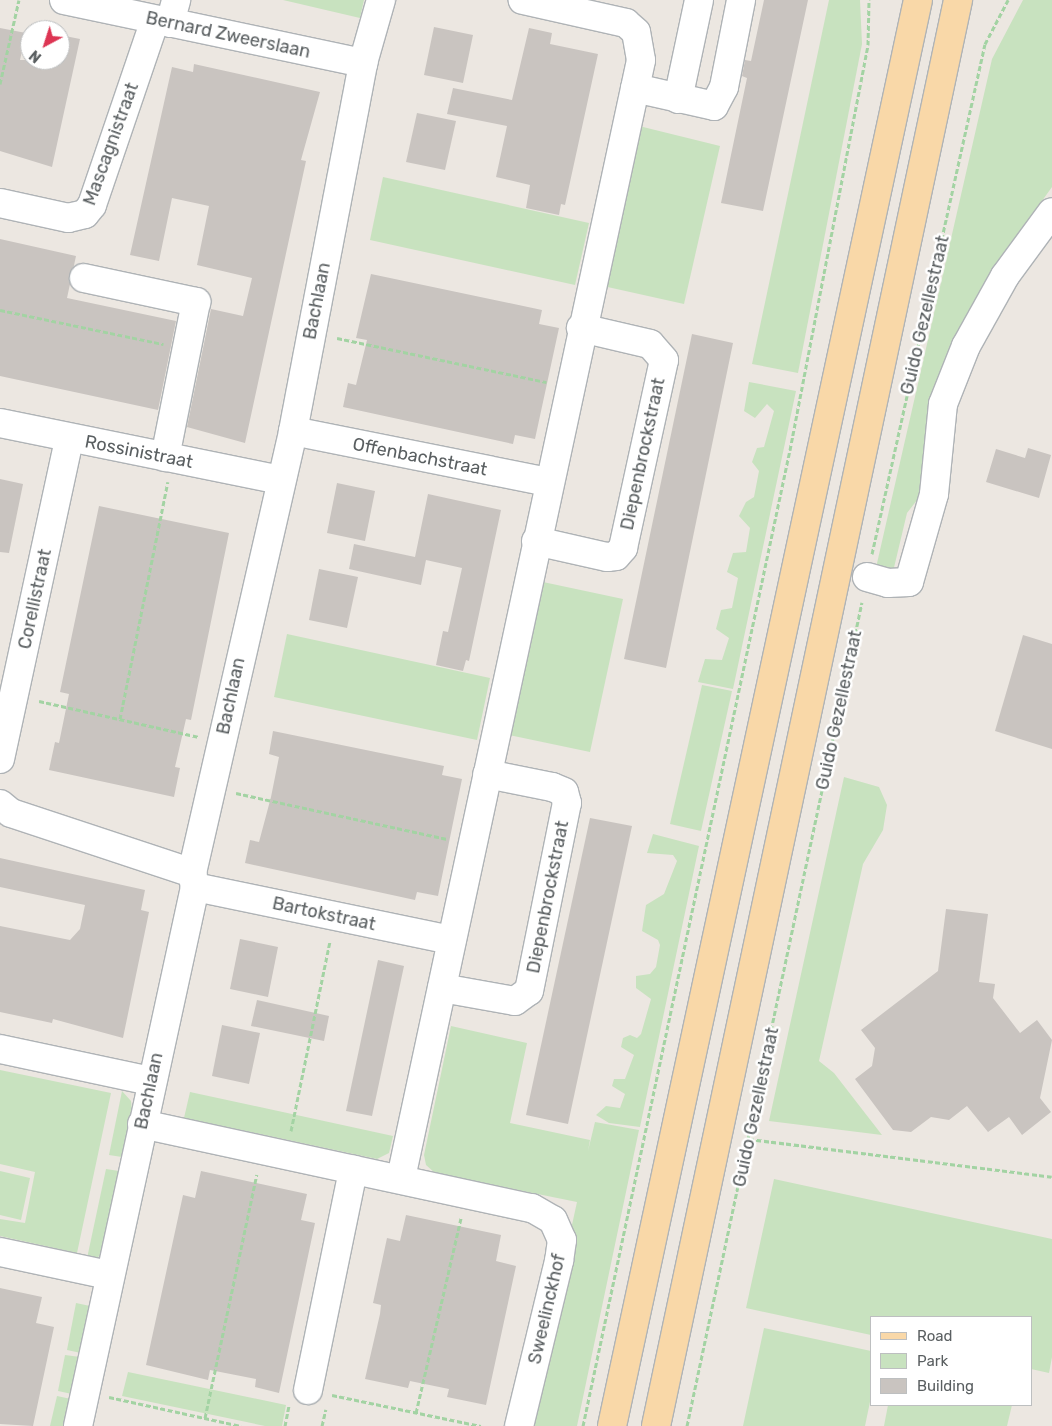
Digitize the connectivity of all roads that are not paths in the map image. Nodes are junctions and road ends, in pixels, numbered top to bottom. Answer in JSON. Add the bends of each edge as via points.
{"nodes":[{"id":1,"x":64,"y":0,"type":"edge"},
{"id":2,"x":381,"y":0,"type":"edge"},
{"id":3,"x":523,"y":0,"type":"edge"},
{"id":4,"x":699,"y":0,"type":"edge"},
{"id":5,"x":741,"y":0,"type":"edge"},
{"id":6,"x":918,"y":0,"type":"edge"},
{"id":7,"x":958,"y":0,"type":"edge"},
{"id":8,"x":167,"y":14,"type":"edge"},
{"id":9,"x":363,"y":64,"type":"junction"},
{"id":10,"x":635,"y":88,"type":"junction"},
{"id":11,"x":678,"y":99,"type":"junction"},
{"id":12,"x":0,"y":203,"type":"edge"},
{"id":13,"x":1052,"y":212,"type":"edge"},
{"id":14,"x":84,"y":278,"type":"dead end"},
{"id":15,"x":581,"y":328,"type":"junction"},
{"id":16,"x":0,"y":423,"type":"edge"},
{"id":17,"x":292,"y":431,"type":"junction"},
{"id":18,"x":69,"y":439,"type":"junction"},
{"id":19,"x":169,"y":458,"type":"junction"},
{"id":20,"x":279,"y":480,"type":"junction"},
{"id":21,"x":548,"y":482,"type":"junction"},
{"id":22,"x":536,"y":541,"type":"junction"},
{"id":23,"x":867,"y":577,"type":"road end"},
{"id":24,"x":0,"y":759,"type":"edge"},
{"id":25,"x":487,"y":774,"type":"junction"},
{"id":26,"x":0,"y":804,"type":"edge"},
{"id":27,"x":194,"y":880,"type":"junction"},
{"id":28,"x":452,"y":940,"type":"junction"},
{"id":29,"x":442,"y":988,"type":"junction"},
{"id":30,"x":0,"y":1050,"type":"edge"},
{"id":31,"x":150,"y":1081,"type":"junction"},
{"id":32,"x":142,"y":1124,"type":"junction"},
{"id":33,"x":353,"y":1170,"type":"junction"},
{"id":34,"x":401,"y":1178,"type":"junction"},
{"id":35,"x":0,"y":1252,"type":"edge"},
{"id":36,"x":108,"y":1275,"type":"junction"},
{"id":37,"x":308,"y":1390,"type":"road end"},
{"id":38,"x":78,"y":1426,"type":"edge"},
{"id":39,"x":520,"y":1426,"type":"edge"},
{"id":40,"x":612,"y":1426,"type":"edge"},
{"id":41,"x":656,"y":1426,"type":"edge"}],
"edges":[{"from":1,"to":8,"type":"street","name":"Bernard Zweerslaan"},
{"from":2,"to":9,"type":"street","name":"Bachlaan"},
{"from":3,"to":10,"type":"street","via":[[626,23],[636,32],[640,44],[641,60]]},
{"from":4,"to":11,"type":"street"},
{"from":5,"to":11,"type":"street","via":[[720,100],[708,107]]},
{"from":6,"to":40,"type":"main road"},
{"from":7,"to":41,"type":"main road","name":"Guido Gezellestraat"},
{"from":8,"to":9,"type":"street","name":"Bernard Zweerslaan"},
{"from":8,"to":12,"type":"street","name":"Mascagnistraat","via":[[92,206],[85,214],[68,218]]},
{"from":9,"to":17,"type":"street","name":"Bachlaan"},
{"from":10,"to":11,"type":"street"},
{"from":10,"to":15,"type":"street"},
{"from":13,"to":23,"type":"street","via":[[1005,276],[966,346],[943,404],[934,494],[909,582],[888,583]]},
{"from":14,"to":19,"type":"street","via":[[196,302]]},
{"from":15,"to":21,"type":"street"},
{"from":15,"to":22,"type":"street","name":"Diepenbrockstraat","via":[[650,344],[661,352],[664,360],[623,548],[616,556]]},
{"from":16,"to":18,"type":"street","name":"Rossinistraat"},
{"from":17,"to":20,"type":"street","name":"Bachlaan"},
{"from":17,"to":21,"type":"street","name":"Offenbachstraat"},
{"from":18,"to":19,"type":"street","name":"Rossinistraat"},
{"from":18,"to":24,"type":"street","name":"Corellistraat"},
{"from":19,"to":20,"type":"street","name":"Rossinistraat"},
{"from":20,"to":27,"type":"street","name":"Bachlaan","via":[[211,787]]},
{"from":21,"to":22,"type":"street"},
{"from":22,"to":25,"type":"street"},
{"from":25,"to":28,"type":"street"},
{"from":25,"to":29,"type":"street","name":"Diepenbrockstraat","via":[[552,787],[564,792],[567,803],[529,991],[514,1001]]},
{"from":26,"to":27,"type":"street","via":[[12,813]]},
{"from":27,"to":28,"type":"street","name":"Bartokstraat","via":[[336,916]]},
{"from":27,"to":31,"type":"street","name":"Bachlaan"},
{"from":28,"to":29,"type":"street"},
{"from":29,"to":34,"type":"street"},
{"from":30,"to":31,"type":"street"},
{"from":31,"to":32,"type":"street","name":"Bachlaan"},
{"from":32,"to":33,"type":"street","name":"Sweelinckhof"},
{"from":32,"to":36,"type":"street","name":"Bachlaan"},
{"from":33,"to":34,"type":"street","name":"Sweelinckhof"},
{"from":33,"to":37,"type":"street"},
{"from":34,"to":39,"type":"street","name":"Sweelinckhof","via":[[532,1208],[553,1220],[562,1240]]},
{"from":35,"to":36,"type":"street"},
{"from":36,"to":38,"type":"street","name":"Bachlaan"}]}
